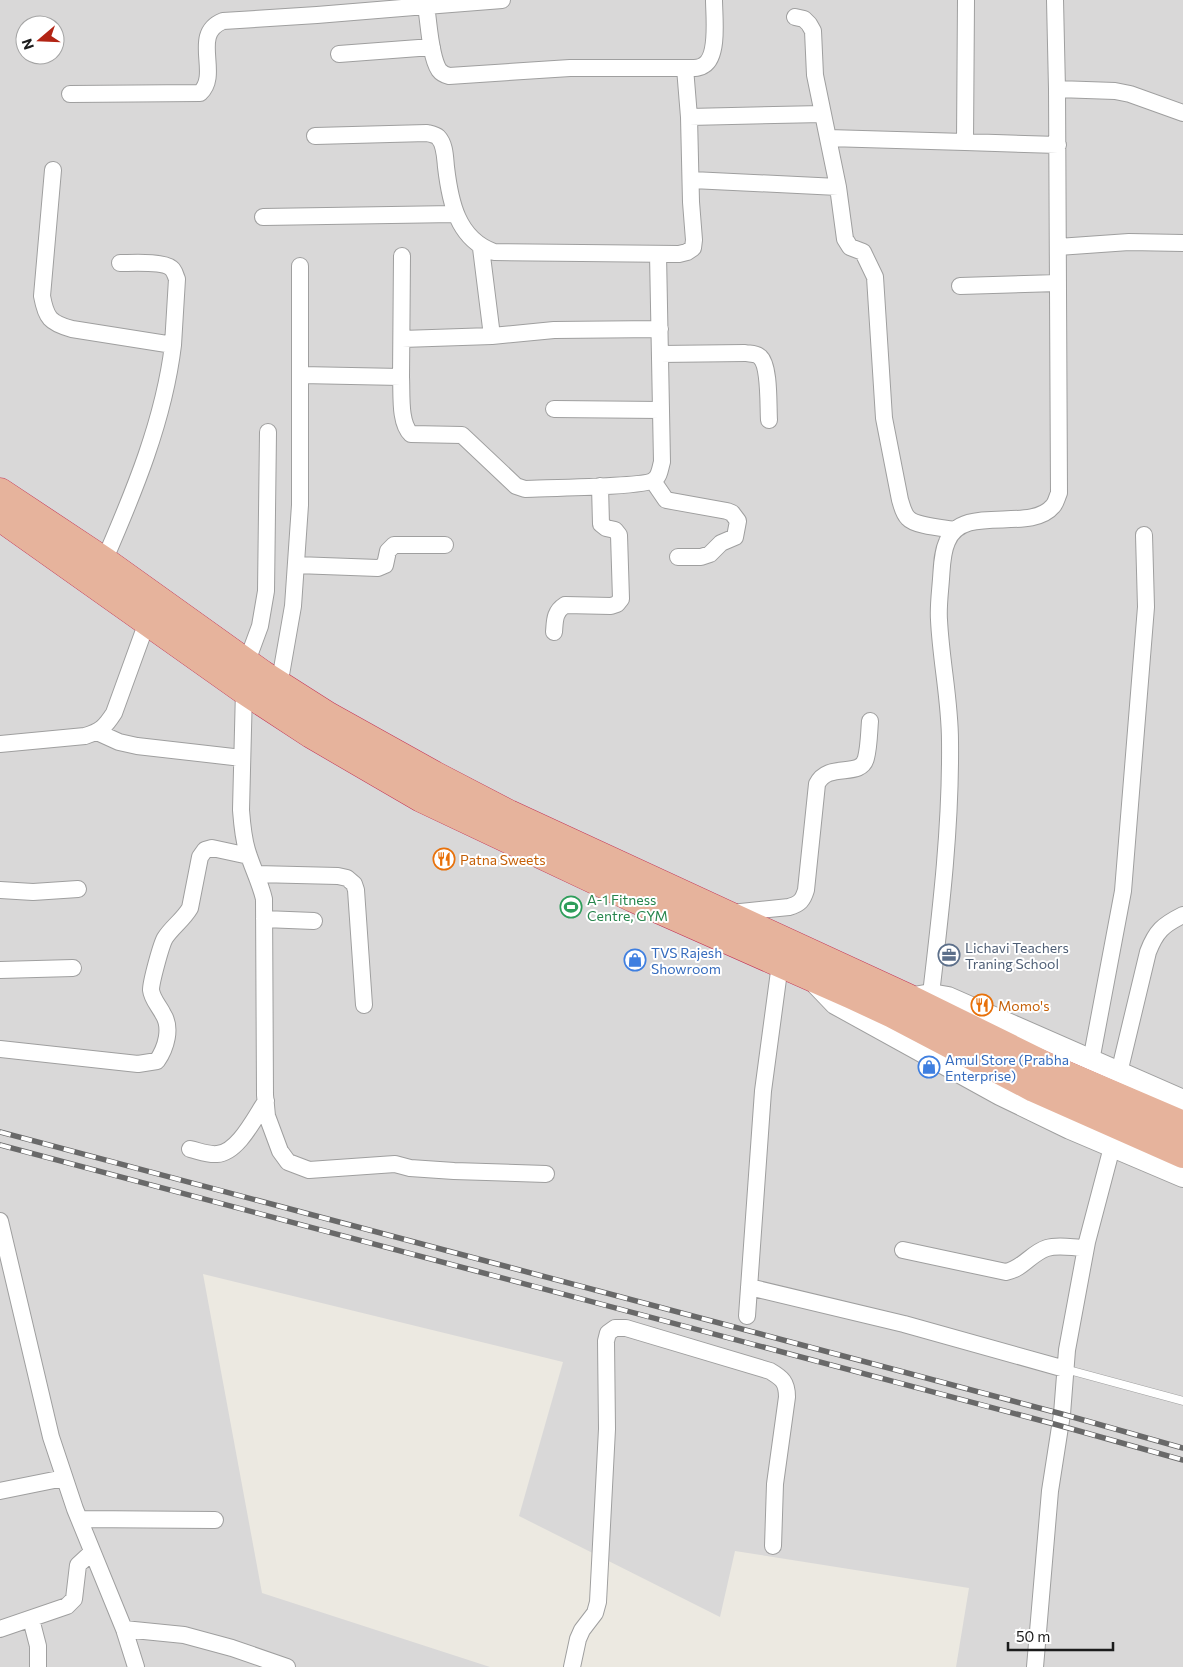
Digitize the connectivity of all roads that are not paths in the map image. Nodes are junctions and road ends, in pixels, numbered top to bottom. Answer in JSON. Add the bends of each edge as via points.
{"nodes":[{"id":1,"x":502,"y":0,"type":"edge"},
{"id":2,"x":714,"y":0,"type":"edge"},
{"id":3,"x":966,"y":0,"type":"edge"},
{"id":4,"x":1055,"y":0,"type":"edge"},
{"id":5,"x":426,"y":6,"type":"junction"},
{"id":6,"x":794,"y":17,"type":"dead end"},
{"id":7,"x":432,"y":47,"type":"junction"},
{"id":8,"x":339,"y":54,"type":"dead end"},
{"id":9,"x":685,"y":68,"type":"junction"},
{"id":10,"x":1057,"y":89,"type":"junction"},
{"id":11,"x":70,"y":94,"type":"dead end"},
{"id":12,"x":1183,"y":113,"type":"edge"},
{"id":13,"x":823,"y":114,"type":"junction"},
{"id":14,"x":689,"y":117,"type":"junction"},
{"id":15,"x":315,"y":136,"type":"dead end"},
{"id":16,"x":828,"y":138,"type":"junction"},
{"id":17,"x":965,"y":142,"type":"junction"},
{"id":18,"x":1058,"y":145,"type":"junction"},
{"id":19,"x":53,"y":170,"type":"dead end"},
{"id":20,"x":692,"y":180,"type":"junction"},
{"id":21,"x":838,"y":187,"type":"junction"},
{"id":22,"x":455,"y":214,"type":"junction"},
{"id":23,"x":263,"y":216,"type":"dead end"},
{"id":24,"x":1183,"y":243,"type":"edge"},
{"id":25,"x":1058,"y":247,"type":"junction"},
{"id":26,"x":481,"y":248,"type":"junction"},
{"id":27,"x":658,"y":254,"type":"junction"},
{"id":28,"x":402,"y":256,"type":"dead end"},
{"id":29,"x":120,"y":263,"type":"dead end"},
{"id":30,"x":300,"y":266,"type":"dead end"},
{"id":31,"x":1058,"y":283,"type":"junction"},
{"id":32,"x":960,"y":286,"type":"dead end"},
{"id":33,"x":660,"y":329,"type":"junction"},
{"id":34,"x":492,"y":336,"type":"junction"},
{"id":35,"x":402,"y":339,"type":"junction"},
{"id":36,"x":174,"y":345,"type":"junction"},
{"id":37,"x":660,"y":354,"type":"junction"},
{"id":38,"x":301,"y":374,"type":"junction"},
{"id":39,"x":401,"y":377,"type":"junction"},
{"id":40,"x":554,"y":409,"type":"dead end"},
{"id":41,"x":661,"y":410,"type":"junction"},
{"id":42,"x":769,"y":420,"type":"dead end"},
{"id":43,"x":268,"y":432,"type":"dead end"},
{"id":44,"x":653,"y":481,"type":"junction"},
{"id":45,"x":600,"y":486,"type":"junction"},
{"id":46,"x":0,"y":492,"type":"edge"},
{"id":47,"x":0,"y":517,"type":"edge"},
{"id":48,"x":955,"y":530,"type":"junction"},
{"id":49,"x":1144,"y":536,"type":"dead end"},
{"id":50,"x":445,"y":545,"type":"dead end"},
{"id":51,"x":678,"y":557,"type":"dead end"},
{"id":52,"x":104,"y":561,"type":"junction"},
{"id":53,"x":296,"y":565,"type":"junction"},
{"id":54,"x":147,"y":622,"type":"junction"},
{"id":55,"x":554,"y":632,"type":"dead end"},
{"id":56,"x":246,"y":664,"type":"junction"},
{"id":57,"x":280,"y":686,"type":"junction"},
{"id":58,"x":244,"y":690,"type":"junction"},
{"id":59,"x":870,"y":721,"type":"dead end"},
{"id":60,"x":97,"y":732,"type":"junction"},
{"id":61,"x":0,"y":744,"type":"edge"},
{"id":62,"x":242,"y":758,"type":"junction"},
{"id":63,"x":249,"y":856,"type":"junction"},
{"id":64,"x":256,"y":874,"type":"junction"},
{"id":65,"x":78,"y":889,"type":"dead end"},
{"id":66,"x":0,"y":890,"type":"edge"},
{"id":67,"x":726,"y":914,"type":"junction"},
{"id":68,"x":1183,"y":915,"type":"edge"},
{"id":69,"x":264,"y":919,"type":"junction"},
{"id":70,"x":314,"y":921,"type":"dead end"},
{"id":71,"x":780,"y":964,"type":"junction"},
{"id":72,"x":73,"y":968,"type":"dead end"},
{"id":73,"x":0,"y":970,"type":"edge"},
{"id":74,"x":809,"y":977,"type":"junction"},
{"id":75,"x":920,"y":996,"type":"junction"},
{"id":76,"x":364,"y":1005,"type":"dead end"},
{"id":77,"x":0,"y":1050,"type":"edge"},
{"id":78,"x":1091,"y":1061,"type":"junction"},
{"id":79,"x":1119,"y":1073,"type":"junction"},
{"id":80,"x":1042,"y":1078,"type":"junction"},
{"id":81,"x":1183,"y":1100,"type":"edge"},
{"id":82,"x":266,"y":1101,"type":"junction"},
{"id":83,"x":1183,"y":1125,"type":"edge"},
{"id":84,"x":1112,"y":1147,"type":"junction"},
{"id":85,"x":190,"y":1149,"type":"dead end"},
{"id":86,"x":1183,"y":1154,"type":"edge"},
{"id":87,"x":546,"y":1174,"type":"dead end"},
{"id":88,"x":1183,"y":1177,"type":"edge"},
{"id":89,"x":0,"y":1221,"type":"edge"},
{"id":90,"x":1086,"y":1248,"type":"junction"},
{"id":91,"x":904,"y":1250,"type":"dead end"},
{"id":92,"x":749,"y":1287,"type":"junction"},
{"id":93,"x":747,"y":1316,"type":"dead end"},
{"id":94,"x":1065,"y":1369,"type":"junction"},
{"id":95,"x":1183,"y":1401,"type":"edge"},
{"id":96,"x":64,"y":1478,"type":"junction"},
{"id":97,"x":0,"y":1492,"type":"edge"},
{"id":98,"x":79,"y":1520,"type":"junction"},
{"id":99,"x":215,"y":1520,"type":"dead end"},
{"id":100,"x":773,"y":1546,"type":"dead end"},
{"id":101,"x":92,"y":1552,"type":"junction"},
{"id":102,"x":31,"y":1619,"type":"junction"},
{"id":103,"x":0,"y":1629,"type":"edge"},
{"id":104,"x":124,"y":1629,"type":"junction"},
{"id":105,"x":38,"y":1667,"type":"edge"},
{"id":106,"x":136,"y":1667,"type":"edge"},
{"id":107,"x":287,"y":1667,"type":"edge"},
{"id":108,"x":572,"y":1667,"type":"edge"},
{"id":109,"x":1035,"y":1667,"type":"edge"}],
"edges":[{"from":1,"to":5,"type":"street"},
{"from":2,"to":9,"type":"street","via":[[712,55],[704,66]]},
{"from":3,"to":17,"type":"street"},
{"from":4,"to":10,"type":"street"},
{"from":5,"to":7,"type":"street"},
{"from":5,"to":11,"type":"street","via":[[223,21],[210,30],[207,81],[200,93]]},
{"from":6,"to":13,"type":"street","via":[[804,19],[812,31],[815,76]]},
{"from":7,"to":8,"type":"street"},
{"from":7,"to":9,"type":"street","via":[[438,69],[449,76],[570,68]]},
{"from":9,"to":14,"type":"street"},
{"from":10,"to":12,"type":"street","via":[[1115,91]]},
{"from":10,"to":18,"type":"street"},
{"from":13,"to":14,"type":"street"},
{"from":13,"to":16,"type":"street"},
{"from":14,"to":20,"type":"street"},
{"from":15,"to":22,"type":"street","via":[[427,133],[437,136],[443,146],[449,196]]},
{"from":16,"to":17,"type":"street"},
{"from":16,"to":21,"type":"street"},
{"from":17,"to":18,"type":"street"},
{"from":18,"to":25,"type":"street"},
{"from":19,"to":36,"type":"street","via":[[42,296],[50,320],[72,329]]},
{"from":20,"to":21,"type":"street"},
{"from":20,"to":27,"type":"street","via":[[693,248],[679,254]]},
{"from":21,"to":48,"type":"street","via":[[847,243],[863,252],[875,277],[886,426],[904,512],[917,523]]},
{"from":22,"to":23,"type":"street"},
{"from":22,"to":26,"type":"street"},
{"from":24,"to":25,"type":"street","via":[[1130,242]]},
{"from":25,"to":31,"type":"street"},
{"from":26,"to":27,"type":"street","via":[[514,253]]},
{"from":26,"to":34,"type":"street"},
{"from":27,"to":33,"type":"street"},
{"from":28,"to":35,"type":"street"},
{"from":29,"to":36,"type":"street","via":[[161,264],[170,266],[175,272]]},
{"from":30,"to":38,"type":"street"},
{"from":31,"to":32,"type":"street"},
{"from":31,"to":48,"type":"street","via":[[1059,493],[1053,506],[1042,514],[987,520]]},
{"from":33,"to":34,"type":"street","via":[[554,330]]},
{"from":33,"to":37,"type":"street"},
{"from":34,"to":35,"type":"street"},
{"from":35,"to":39,"type":"street"},
{"from":36,"to":52,"type":"street","via":[[161,410],[129,503]]},
{"from":37,"to":41,"type":"street"},
{"from":37,"to":42,"type":"street","via":[[745,353],[760,357],[765,365]]},
{"from":38,"to":39,"type":"street"},
{"from":38,"to":53,"type":"street"},
{"from":39,"to":45,"type":"street","via":[[404,422],[411,434],[462,435],[516,486]]},
{"from":40,"to":41,"type":"street"},
{"from":41,"to":44,"type":"street","via":[[662,462]]},
{"from":43,"to":56,"type":"street","via":[[266,591],[260,626]]},
{"from":44,"to":45,"type":"street"},
{"from":44,"to":51,"type":"street","via":[[666,500],[727,511],[738,521],[735,537],[721,543],[706,556]]},
{"from":45,"to":55,"type":"street","via":[[601,524],[619,535],[620,599],[612,606],[564,605],[556,614]]},
{"from":46,"to":52,"type":"highway"},
{"from":47,"to":54,"type":"highway"},
{"from":48,"to":75,"type":"street","via":[[947,540],[942,558],[939,619],[950,738],[947,847]]},
{"from":49,"to":78,"type":"street","via":[[1146,607],[1123,892]]},
{"from":50,"to":53,"type":"street","via":[[394,545],[388,551],[384,566],[378,568]]},
{"from":52,"to":56,"type":"highway"},
{"from":53,"to":57,"type":"street"},
{"from":54,"to":58,"type":"highway"},
{"from":54,"to":60,"type":"street","via":[[114,713]]},
{"from":56,"to":57,"type":"highway"},
{"from":57,"to":67,"type":"highway","via":[[434,775],[510,814]]},
{"from":58,"to":62,"type":"street"},
{"from":58,"to":71,"type":"highway","via":[[311,734],[421,798]]},
{"from":59,"to":67,"type":"street","via":[[866,759],[862,766],[826,773],[817,784],[804,898],[789,907]]},
{"from":60,"to":61,"type":"street"},
{"from":60,"to":62,"type":"street","via":[[137,746]]},
{"from":62,"to":63,"type":"street","via":[[242,827]]},
{"from":63,"to":64,"type":"street"},
{"from":63,"to":77,"type":"street","via":[[212,848],[205,850],[200,857],[190,908],[165,938],[152,980],[154,1000],[167,1024],[167,1035],[157,1061],[138,1064]]},
{"from":64,"to":69,"type":"street","via":[[264,899]]},
{"from":64,"to":76,"type":"street","via":[[338,876],[354,884]]},
{"from":65,"to":66,"type":"street"},
{"from":67,"to":75,"type":"highway"},
{"from":68,"to":79,"type":"street","via":[[1160,929],[1153,939]]},
{"from":69,"to":70,"type":"street"},
{"from":69,"to":82,"type":"street"},
{"from":71,"to":74,"type":"highway"},
{"from":71,"to":92,"type":"street","via":[[763,1091]]},
{"from":72,"to":73,"type":"street"},
{"from":74,"to":80,"type":"highway"},
{"from":74,"to":84,"type":"street","via":[[835,1004],[870,1025],[1000,1096]]},
{"from":75,"to":78,"type":"street","via":[[948,997]]},
{"from":75,"to":80,"type":"highway"},
{"from":78,"to":79,"type":"street"},
{"from":79,"to":81,"type":"street"},
{"from":80,"to":83,"type":"highway"},
{"from":80,"to":86,"type":"highway"},
{"from":82,"to":85,"type":"street","via":[[229,1150],[216,1154]]},
{"from":82,"to":87,"type":"street","via":[[267,1116],[280,1151],[288,1162],[309,1170],[395,1164],[454,1171]]},
{"from":84,"to":88,"type":"street"},
{"from":84,"to":90,"type":"street"},
{"from":89,"to":96,"type":"street","via":[[51,1437]]},
{"from":90,"to":91,"type":"street","via":[[1046,1248],[1022,1266],[1006,1272]]},
{"from":90,"to":94,"type":"street"},
{"from":92,"to":93,"type":"street"},
{"from":92,"to":94,"type":"street","via":[[904,1324]]},
{"from":94,"to":95,"type":"lane"},
{"from":94,"to":109,"type":"street","via":[[1062,1414],[1050,1491]]},
{"from":96,"to":97,"type":"street"},
{"from":96,"to":98,"type":"street"},
{"from":98,"to":99,"type":"street"},
{"from":98,"to":101,"type":"street"},
{"from":100,"to":108,"type":"street","via":[[775,1484],[787,1397],[787,1386],[782,1378],[770,1371],[626,1328],[616,1328],[608,1333],[606,1341],[607,1429],[598,1602],[595,1614],[578,1640]]},
{"from":101,"to":102,"type":"street","via":[[78,1565],[74,1599],[67,1606]]},
{"from":101,"to":104,"type":"street"},
{"from":102,"to":103,"type":"street"},
{"from":102,"to":105,"type":"street","via":[[38,1646]]},
{"from":104,"to":106,"type":"street"},
{"from":104,"to":107,"type":"street","via":[[184,1635]]}]}
